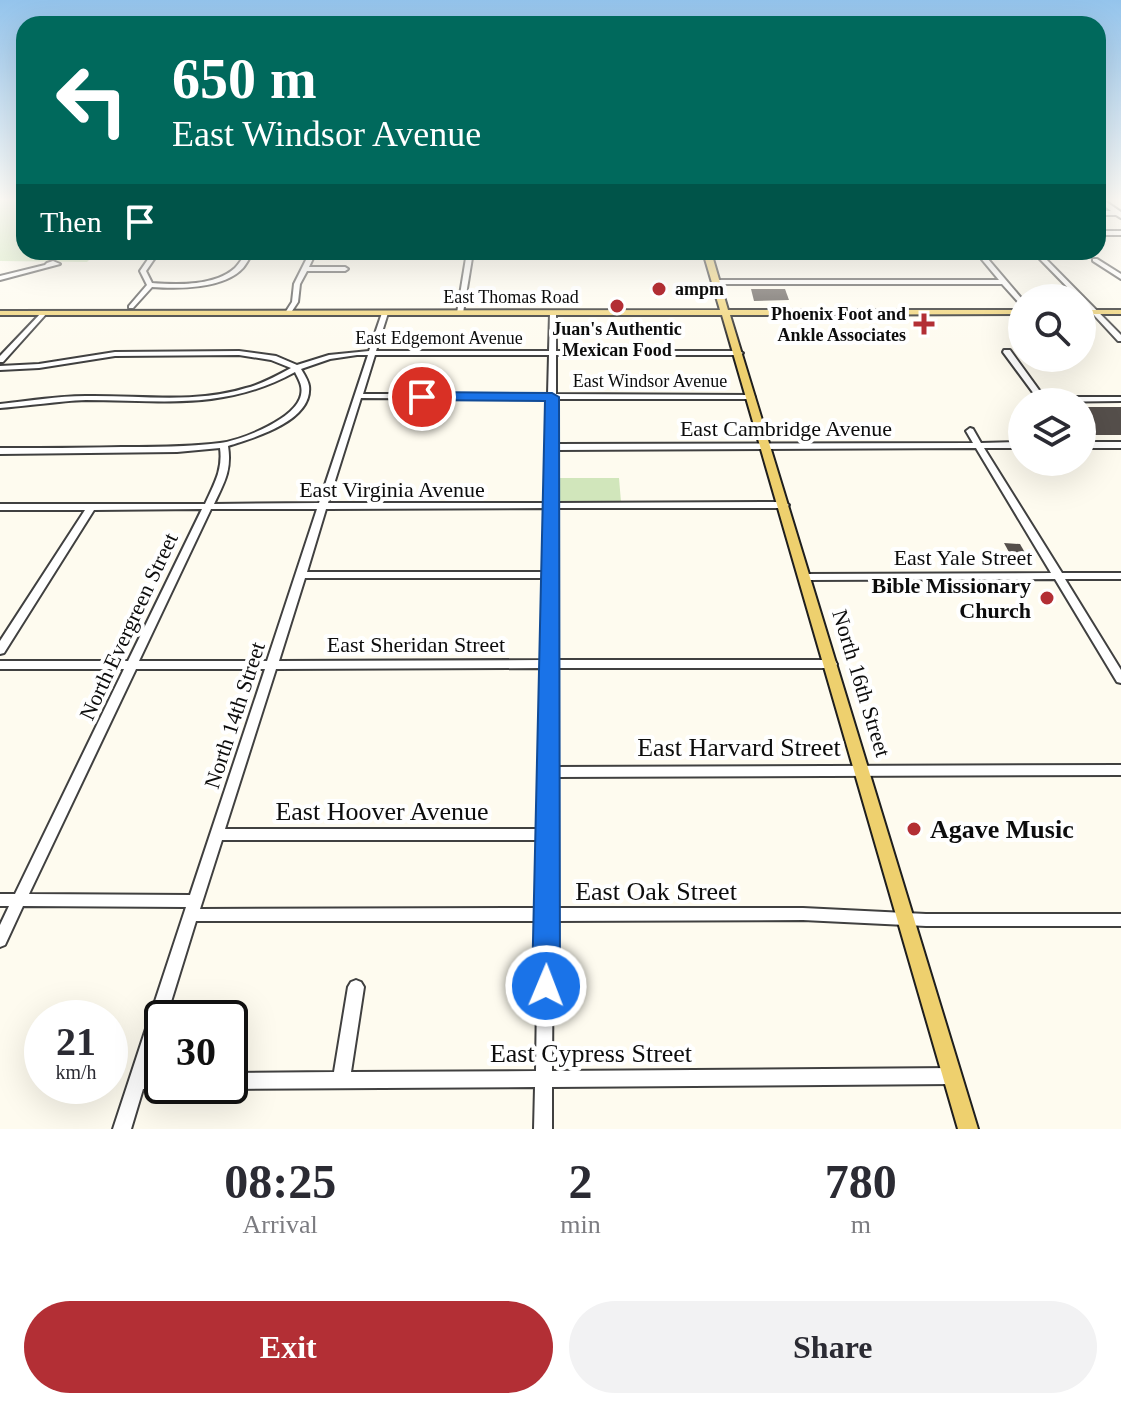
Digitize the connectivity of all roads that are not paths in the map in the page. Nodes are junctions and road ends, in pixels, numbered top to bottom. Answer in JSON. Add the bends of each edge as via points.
{"nodes":[{"id":1,"x":151,"y":260,"type":"edge"},
{"id":2,"x":244,"y":260,"type":"edge"},
{"id":3,"x":309,"y":260,"type":"edge"},
{"id":4,"x":469,"y":260,"type":"edge"},
{"id":5,"x":710,"y":260,"type":"edge"},
{"id":6,"x":986,"y":260,"type":"edge"},
{"id":7,"x":1044,"y":260,"type":"edge"},
{"id":8,"x":1095,"y":260,"type":"dead end"},
{"id":9,"x":48,"y":266,"type":"dead end"},
{"id":10,"x":305,"y":269,"type":"junction"},
{"id":11,"x":345,"y":269,"type":"dead end"},
{"id":12,"x":1121,"y":277,"type":"edge"},
{"id":13,"x":0,"y":278,"type":"edge"},
{"id":14,"x":717,"y":282,"type":"junction"},
{"id":15,"x":1004,"y":282,"type":"junction"},
{"id":16,"x":1068,"y":284,"type":"edge"},
{"id":17,"x":150,"y":285,"type":"junction"},
{"id":18,"x":1008,"y":287,"type":"edge"},
{"id":19,"x":131,"y":307,"type":"dead end"},
{"id":20,"x":1008,"y":312,"type":"edge"},
{"id":21,"x":1096,"y":312,"type":"edge"},
{"id":22,"x":1121,"y":312,"type":"edge"},
{"id":23,"x":0,"y":313,"type":"edge"},
{"id":24,"x":44,"y":313,"type":"junction"},
{"id":25,"x":288,"y":313,"type":"junction"},
{"id":26,"x":385,"y":313,"type":"junction"},
{"id":27,"x":460,"y":313,"type":"junction"},
{"id":28,"x":553,"y":313,"type":"junction"},
{"id":29,"x":728,"y":313,"type":"junction"},
{"id":30,"x":1096,"y":313,"type":"edge"},
{"id":31,"x":1121,"y":339,"type":"edge"},
{"id":32,"x":1007,"y":352,"type":"dead end"},
{"id":33,"x":372,"y":353,"type":"junction"},
{"id":34,"x":552,"y":353,"type":"junction"},
{"id":35,"x":739,"y":353,"type":"junction"},
{"id":36,"x":0,"y":360,"type":"edge"},
{"id":37,"x":0,"y":368,"type":"edge"},
{"id":38,"x":297,"y":368,"type":"junction"},
{"id":39,"x":1034,"y":388,"type":"edge"},
{"id":40,"x":358,"y":396,"type":"junction"},
{"id":41,"x":552,"y":397,"type":"junction"},
{"id":42,"x":751,"y":397,"type":"junction"},
{"id":43,"x":1096,"y":399,"type":"edge"},
{"id":44,"x":1121,"y":399,"type":"edge"},
{"id":45,"x":0,"y":406,"type":"edge"},
{"id":46,"x":970,"y":431,"type":"dead end"},
{"id":47,"x":224,"y":445,"type":"junction"},
{"id":48,"x":1008,"y":445,"type":"edge"},
{"id":49,"x":1096,"y":445,"type":"edge"},
{"id":50,"x":1121,"y":445,"type":"edge"},
{"id":51,"x":767,"y":446,"type":"junction"},
{"id":52,"x":979,"y":446,"type":"junction"},
{"id":53,"x":551,"y":447,"type":"junction"},
{"id":54,"x":0,"y":451,"type":"edge"},
{"id":55,"x":784,"y":505,"type":"junction"},
{"id":56,"x":551,"y":506,"type":"junction"},
{"id":57,"x":0,"y":507,"type":"edge"},
{"id":58,"x":91,"y":507,"type":"junction"},
{"id":59,"x":207,"y":507,"type":"junction"},
{"id":60,"x":322,"y":507,"type":"junction"},
{"id":61,"x":300,"y":575,"type":"junction"},
{"id":62,"x":550,"y":575,"type":"junction"},
{"id":63,"x":1059,"y":576,"type":"junction"},
{"id":64,"x":1121,"y":576,"type":"edge"},
{"id":65,"x":805,"y":577,"type":"junction"},
{"id":66,"x":0,"y":650,"type":"edge"},
{"id":67,"x":1116,"y":661,"type":"edge"},
{"id":68,"x":272,"y":664,"type":"junction"},
{"id":69,"x":549,"y":664,"type":"junction"},
{"id":70,"x":831,"y":664,"type":"junction"},
{"id":71,"x":0,"y":665,"type":"edge"},
{"id":72,"x":132,"y":665,"type":"junction"},
{"id":73,"x":1121,"y":679,"type":"edge"},
{"id":74,"x":1121,"y":770,"type":"edge"},
{"id":75,"x":864,"y":771,"type":"junction"},
{"id":76,"x":548,"y":772,"type":"junction"},
{"id":77,"x":548,"y":834,"type":"junction"},
{"id":78,"x":217,"y":835,"type":"junction"},
{"id":79,"x":0,"y":900,"type":"edge"},
{"id":80,"x":19,"y":900,"type":"junction"},
{"id":81,"x":193,"y":908,"type":"junction"},
{"id":82,"x":547,"y":915,"type":"junction"},
{"id":83,"x":907,"y":918,"type":"junction"},
{"id":84,"x":1121,"y":920,"type":"edge"},
{"id":85,"x":0,"y":940,"type":"edge"},
{"id":86,"x":356,"y":987,"type":"dead end"},
{"id":87,"x":953,"y":1076,"type":"junction"},
{"id":88,"x":543,"y":1079,"type":"junction"},
{"id":89,"x":137,"y":1081,"type":"junction"},
{"id":90,"x":144,"y":1081,"type":"edge"},
{"id":91,"x":248,"y":1081,"type":"edge"},
{"id":92,"x":341,"y":1081,"type":"junction"},
{"id":93,"x":122,"y":1129,"type":"edge"},
{"id":94,"x":543,"y":1129,"type":"edge"},
{"id":95,"x":968,"y":1129,"type":"edge"}],
"edges":[{"from":1,"to":17,"type":"street","via":[[143,271]]},
{"from":2,"to":17,"type":"street","via":[[216,279]]},
{"from":3,"to":10,"type":"street"},
{"from":4,"to":27,"type":"street"},
{"from":5,"to":14,"type":"main road","name":"North 16th Street"},
{"from":6,"to":15,"type":"street"},
{"from":7,"to":16,"type":"street"},
{"from":8,"to":12,"type":"street"},
{"from":9,"to":13,"type":"street"},
{"from":10,"to":11,"type":"street"},
{"from":10,"to":25,"type":"street"},
{"from":14,"to":15,"type":"street"},
{"from":14,"to":29,"type":"main road","name":"North 16th Street"},
{"from":15,"to":18,"type":"street"},
{"from":17,"to":19,"type":"street"},
{"from":20,"to":29,"type":"main road","name":"East Thomas Road"},
{"from":21,"to":22,"type":"main road"},
{"from":23,"to":24,"type":"main road","name":"East Thomas Road"},
{"from":24,"to":25,"type":"main road","name":"East Thomas Road"},
{"from":24,"to":36,"type":"street"},
{"from":25,"to":26,"type":"main road","name":"East Thomas Road"},
{"from":26,"to":27,"type":"main road","name":"East Thomas Road"},
{"from":26,"to":33,"type":"street","name":"North 14th Street"},
{"from":27,"to":28,"type":"main road","name":"East Thomas Road"},
{"from":28,"to":29,"type":"main road","name":"East Thomas Road"},
{"from":28,"to":34,"type":"street"},
{"from":29,"to":35,"type":"main road","name":"North 16th Street"},
{"from":30,"to":31,"type":"street"},
{"from":32,"to":39,"type":"street"},
{"from":33,"to":34,"type":"street","name":"East Edgemont Avenue"},
{"from":33,"to":38,"type":"street","name":"East Edgemont Avenue"},
{"from":33,"to":40,"type":"street","name":"North 14th Street"},
{"from":34,"to":35,"type":"street","name":"East Edgemont Avenue"},
{"from":34,"to":41,"type":"street"},
{"from":35,"to":42,"type":"main road","name":"North 16th Street"},
{"from":37,"to":38,"type":"street","via":[[115,354],[239,353]]},
{"from":38,"to":45,"type":"street","via":[[269,385],[231,396],[85,398]]},
{"from":38,"to":47,"type":"street","via":[[308,391],[296,411],[265,431]]},
{"from":40,"to":41,"type":"street","name":"East Windsor Avenue"},
{"from":40,"to":60,"type":"street","name":"North 14th Street"},
{"from":41,"to":42,"type":"street","name":"East Windsor Avenue"},
{"from":41,"to":53,"type":"street"},
{"from":42,"to":51,"type":"main road","name":"North 16th Street"},
{"from":43,"to":44,"type":"street"},
{"from":46,"to":52,"type":"street"},
{"from":47,"to":54,"type":"street"},
{"from":47,"to":59,"type":"street","name":"North Evergreen Street","via":[[224,469]]},
{"from":48,"to":52,"type":"street","name":"East Cambridge Avenue"},
{"from":49,"to":50,"type":"street"},
{"from":51,"to":52,"type":"street","name":"East Cambridge Avenue"},
{"from":51,"to":53,"type":"street","name":"East Cambridge Avenue"},
{"from":51,"to":55,"type":"main road","name":"North 16th Street"},
{"from":52,"to":63,"type":"street"},
{"from":53,"to":56,"type":"street"},
{"from":55,"to":56,"type":"street","name":"East Virginia Avenue"},
{"from":55,"to":65,"type":"main road","name":"North 16th Street"},
{"from":56,"to":60,"type":"street","name":"East Virginia Avenue"},
{"from":56,"to":62,"type":"street"},
{"from":57,"to":58,"type":"street","name":"East Virginia Avenue"},
{"from":58,"to":59,"type":"street","name":"East Virginia Avenue"},
{"from":58,"to":66,"type":"street"},
{"from":59,"to":60,"type":"street","name":"East Virginia Avenue"},
{"from":59,"to":72,"type":"street","name":"North Evergreen Street"},
{"from":60,"to":61,"type":"street","name":"North 14th Street"},
{"from":61,"to":62,"type":"street"},
{"from":61,"to":68,"type":"street","name":"North 14th Street"},
{"from":62,"to":69,"type":"street"},
{"from":63,"to":64,"type":"street","name":"East Yale Street"},
{"from":63,"to":65,"type":"street","name":"East Yale Street"},
{"from":63,"to":67,"type":"street"},
{"from":65,"to":70,"type":"main road","name":"North 16th Street"},
{"from":67,"to":73,"type":"street"},
{"from":68,"to":69,"type":"street","name":"East Sheridan Street"},
{"from":68,"to":72,"type":"street","name":"East Sheridan Street"},
{"from":68,"to":78,"type":"street","name":"North 14th Street"},
{"from":69,"to":70,"type":"street","name":"East Sheridan Street"},
{"from":69,"to":76,"type":"street"},
{"from":70,"to":75,"type":"main road","name":"North 16th Street"},
{"from":71,"to":72,"type":"street","name":"East Sheridan Street"},
{"from":72,"to":80,"type":"street","name":"North Evergreen Street"},
{"from":74,"to":75,"type":"street","name":"East Harvard Street"},
{"from":75,"to":76,"type":"street","name":"East Harvard Street"},
{"from":75,"to":83,"type":"main road","name":"North 16th Street"},
{"from":76,"to":77,"type":"street"},
{"from":77,"to":78,"type":"street","name":"East Hoover Avenue"},
{"from":77,"to":82,"type":"street"},
{"from":78,"to":81,"type":"street","name":"North 14th Street"},
{"from":79,"to":80,"type":"street","name":"East Oak Street"},
{"from":80,"to":81,"type":"street","name":"East Oak Street"},
{"from":80,"to":85,"type":"street","name":"North Evergreen Street"},
{"from":81,"to":82,"type":"street","name":"East Oak Street"},
{"from":81,"to":89,"type":"street","name":"North 14th Street"},
{"from":82,"to":83,"type":"street","name":"East Oak Street"},
{"from":82,"to":88,"type":"street"},
{"from":83,"to":84,"type":"street","name":"East Oak Street"},
{"from":83,"to":87,"type":"main road","name":"North 16th Street"},
{"from":86,"to":92,"type":"street"},
{"from":87,"to":88,"type":"street","name":"East Cypress Street"},
{"from":87,"to":95,"type":"main road","name":"North 16th Street"},
{"from":88,"to":92,"type":"street","name":"East Cypress Street"},
{"from":88,"to":94,"type":"street"},
{"from":89,"to":90,"type":"street"},
{"from":89,"to":93,"type":"street","name":"North 14th Street"},
{"from":91,"to":92,"type":"street","name":"East Cypress Street"}]}
